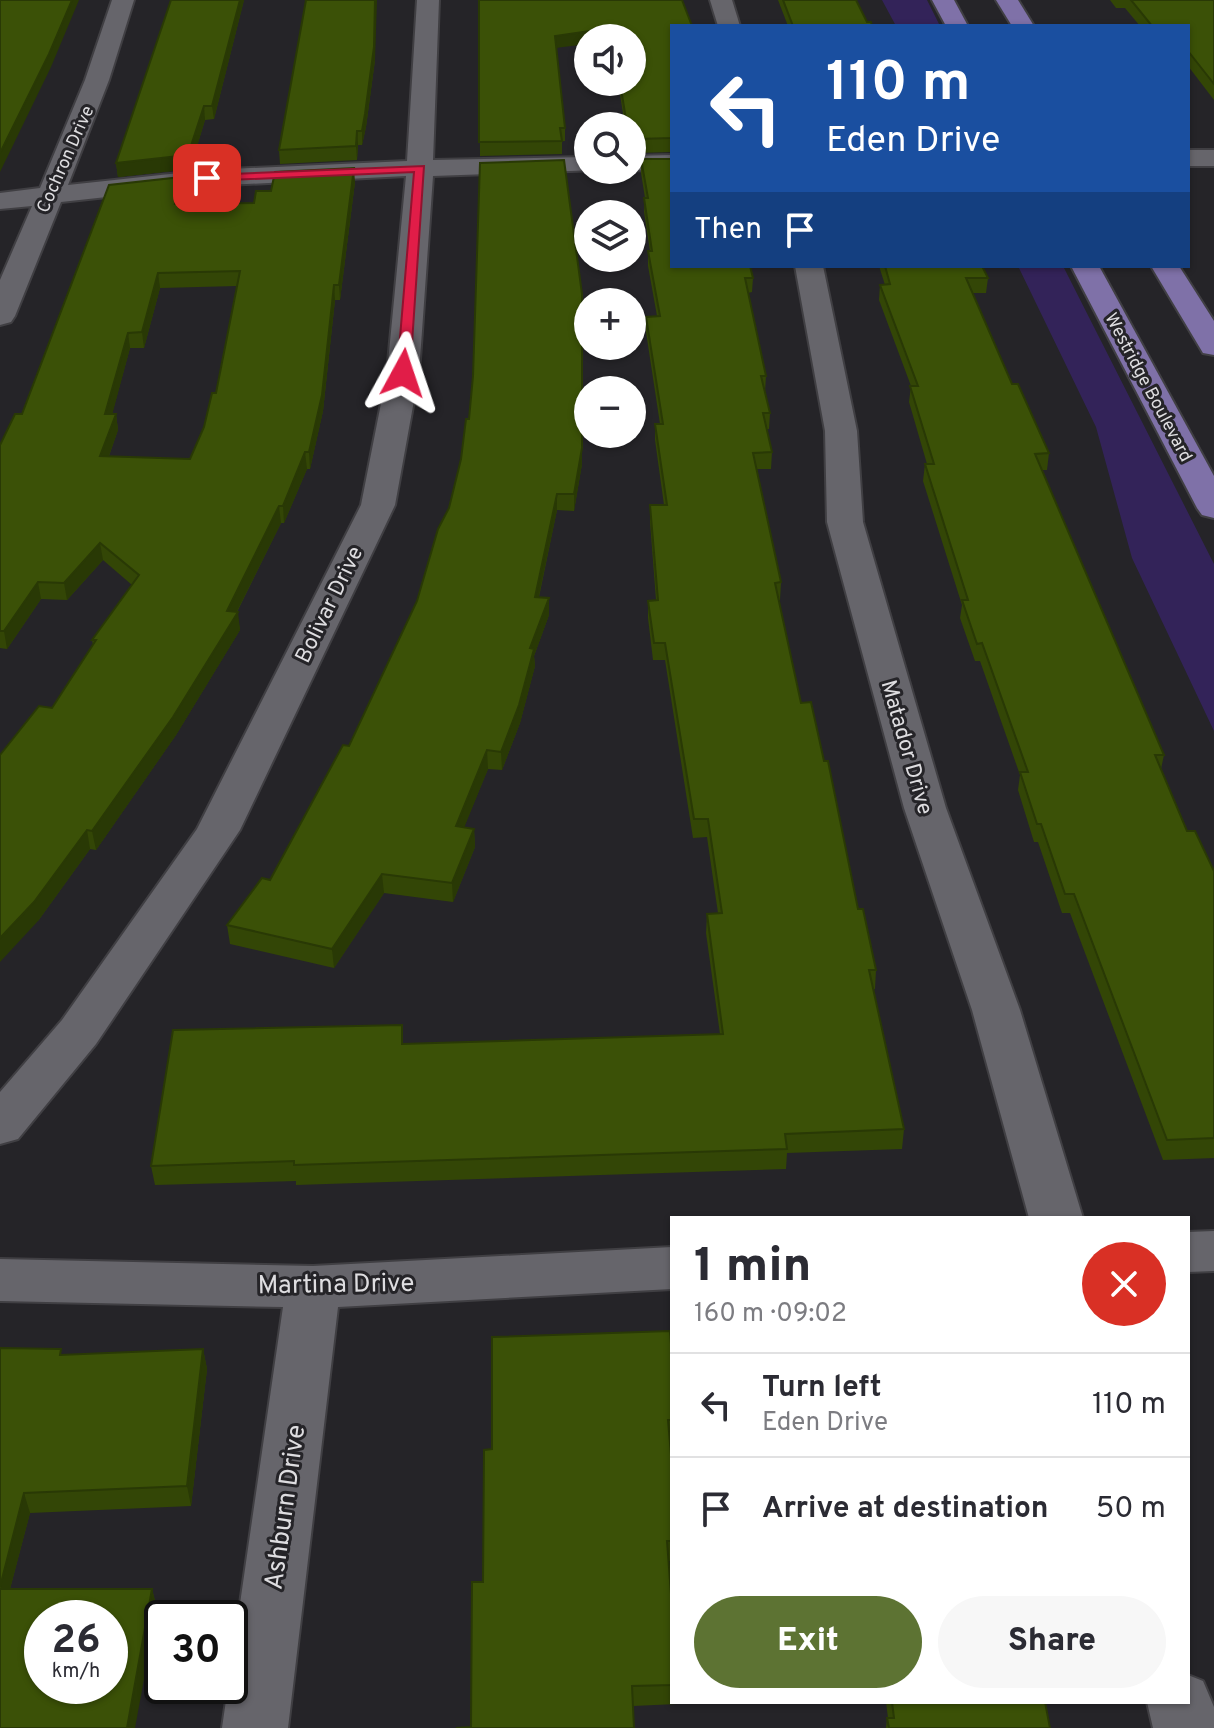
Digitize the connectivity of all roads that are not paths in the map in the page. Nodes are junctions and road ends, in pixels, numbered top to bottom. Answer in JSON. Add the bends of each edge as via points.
{"nodes":[{"id":1,"x":123,"y":0,"type":"edge"},
{"id":2,"x":428,"y":0,"type":"edge"},
{"id":3,"x":721,"y":0,"type":"edge"},
{"id":4,"x":943,"y":0,"type":"edge"},
{"id":5,"x":1007,"y":0,"type":"edge"},
{"id":6,"x":728,"y":24,"type":"edge"},
{"id":7,"x":956,"y":24,"type":"edge"},
{"id":8,"x":1022,"y":24,"type":"edge"},
{"id":9,"x":1190,"y":158,"type":"edge"},
{"id":10,"x":1214,"y":158,"type":"edge"},
{"id":11,"x":670,"y":163,"type":"edge"},
{"id":12,"x":646,"y":164,"type":"edge"},
{"id":13,"x":574,"y":165,"type":"edge"},
{"id":14,"x":420,"y":168,"type":"junction"},
{"id":15,"x":48,"y":195,"type":"junction"},
{"id":16,"x":0,"y":201,"type":"edge"},
{"id":17,"x":809,"y":268,"type":"edge"},
{"id":18,"x":1086,"y":268,"type":"edge"},
{"id":19,"x":1166,"y":268,"type":"edge"},
{"id":20,"x":0,"y":316,"type":"edge"},
{"id":21,"x":1214,"y":346,"type":"edge"},
{"id":22,"x":1214,"y":508,"type":"edge"},
{"id":23,"x":0,"y":1126,"type":"edge"},
{"id":24,"x":1055,"y":1216,"type":"edge"},
{"id":25,"x":1214,"y":1251,"type":"edge"},
{"id":26,"x":1190,"y":1252,"type":"edge"},
{"id":27,"x":670,"y":1268,"type":"edge"},
{"id":28,"x":0,"y":1280,"type":"edge"},
{"id":29,"x":313,"y":1287,"type":"junction"},
{"id":30,"x":1180,"y":1704,"type":"edge"},
{"id":31,"x":255,"y":1728,"type":"edge"},
{"id":32,"x":1186,"y":1728,"type":"edge"}],
"edges":[{"from":1,"to":15,"type":"street","name":"Cochron Drive","via":[[95,94]]},
{"from":2,"to":14,"type":"street","name":"Bolivar Drive"},
{"from":3,"to":6,"type":"street"},
{"from":4,"to":7,"type":"main road"},
{"from":5,"to":8,"type":"main road"},
{"from":9,"to":10,"type":"street"},
{"from":11,"to":12,"type":"street"},
{"from":13,"to":14,"type":"street"},
{"from":14,"to":15,"type":"street","via":[[207,178]]},
{"from":14,"to":23,"type":"street","name":"Bolivar Drive","via":[[403,373],[378,505],[218,830],[79,1032]]},
{"from":15,"to":16,"type":"street"},
{"from":15,"to":20,"type":"street","name":"Cochron Drive"},
{"from":17,"to":24,"type":"street","name":"Matador Drive","via":[[841,431],[845,522],[925,808],[996,1010]]},
{"from":18,"to":22,"type":"main road","name":"Westridge Boulevard"},
{"from":19,"to":21,"type":"main road"},
{"from":25,"to":26,"type":"street"},
{"from":27,"to":29,"type":"street","name":"Martina Drive"},
{"from":28,"to":29,"type":"street","name":"Martina Drive"},
{"from":29,"to":31,"type":"street","name":"Ashburn Drive"},
{"from":30,"to":32,"type":"street"}]}
